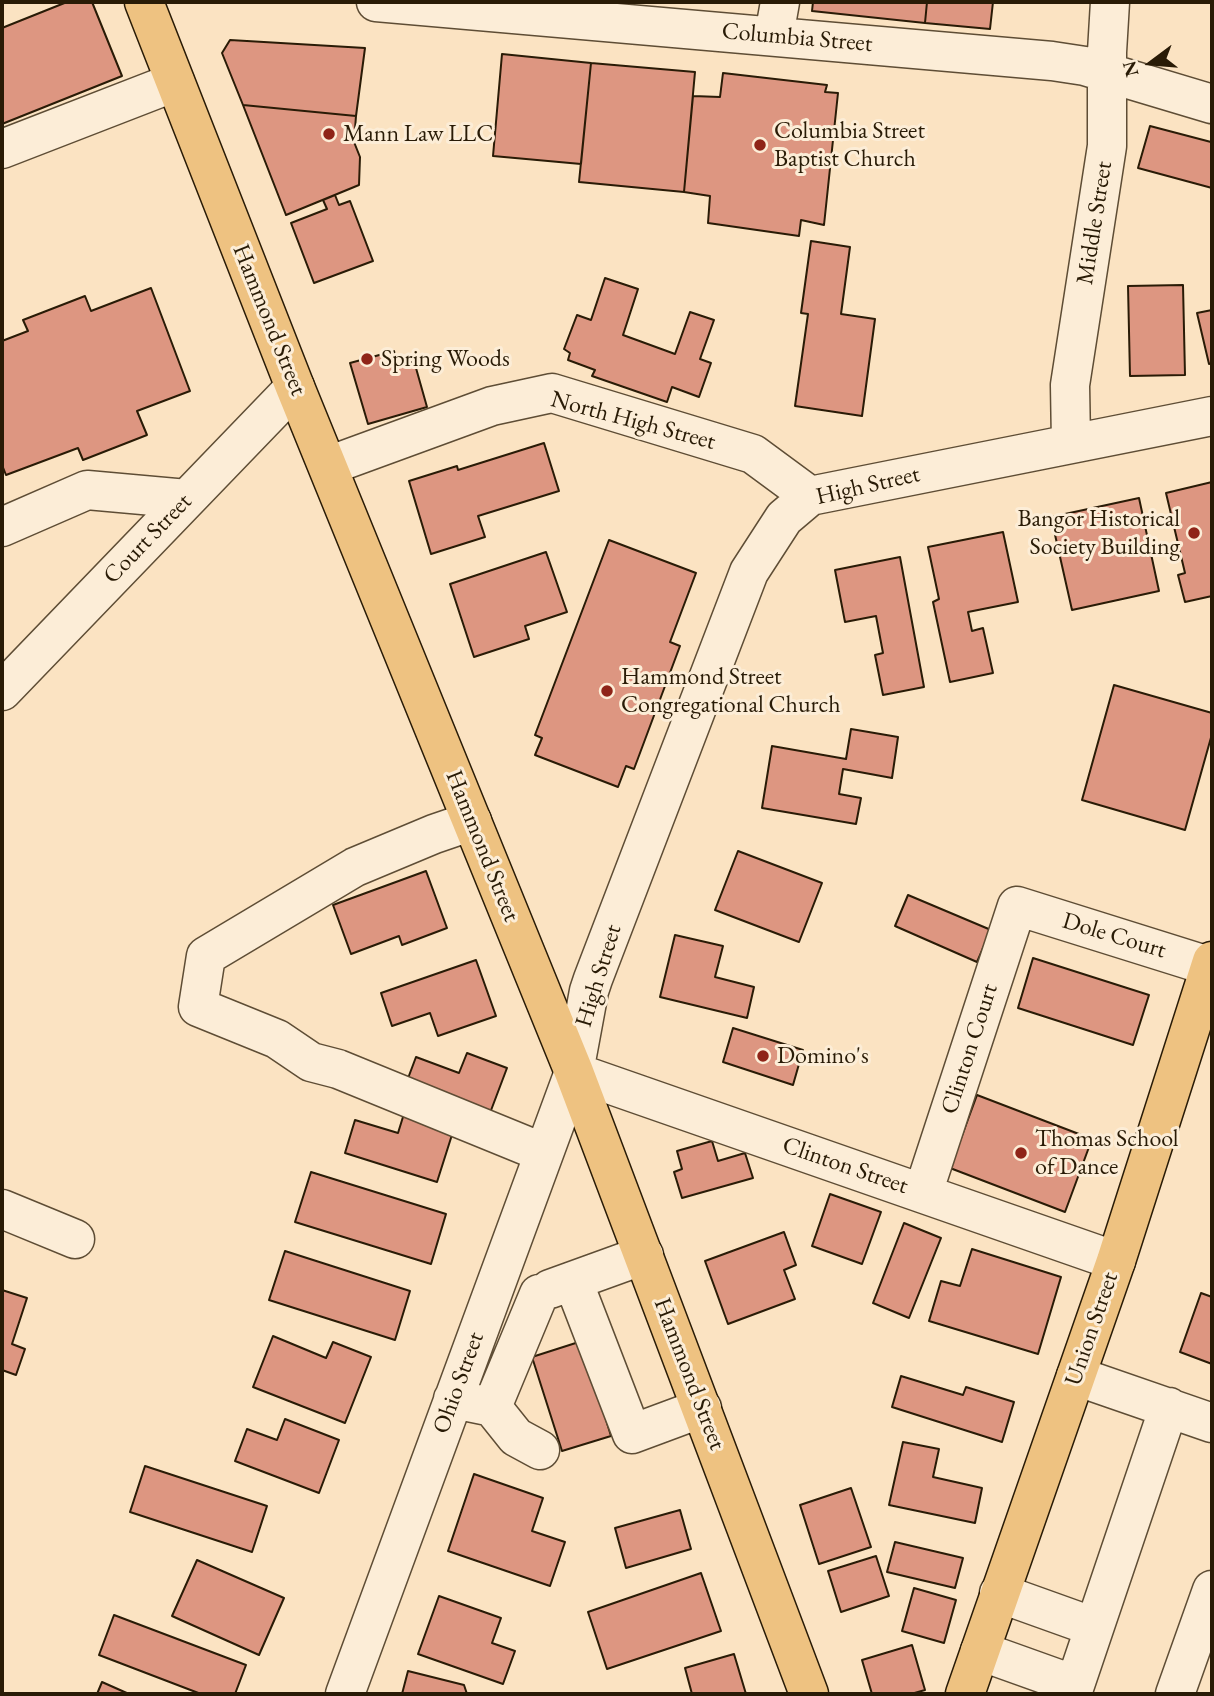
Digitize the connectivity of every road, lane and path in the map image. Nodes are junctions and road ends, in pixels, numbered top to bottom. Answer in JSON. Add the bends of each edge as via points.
{"nodes":[{"id":1,"x":144,"y":2,"type":"edge"},
{"id":2,"x":384,"y":2,"type":"edge"},
{"id":3,"x":1110,"y":2,"type":"edge"},
{"id":4,"x":777,"y":19,"type":"edge"},
{"id":5,"x":1108,"y":73,"type":"junction"},
{"id":6,"x":175,"y":82,"type":"junction"},
{"id":7,"x":1212,"y":104,"type":"edge"},
{"id":8,"x":2,"y":149,"type":"edge"},
{"id":9,"x":295,"y":387,"type":"junction"},
{"id":10,"x":1212,"y":416,"type":"edge"},
{"id":11,"x":1071,"y":443,"type":"junction"},
{"id":12,"x":328,"y":466,"type":"junction"},
{"id":13,"x":810,"y":496,"type":"junction"},
{"id":14,"x":187,"y":499,"type":"junction"},
{"id":15,"x":2,"y":527,"type":"edge"},
{"id":16,"x":2,"y":691,"type":"edge"},
{"id":17,"x":472,"y":821,"type":"junction"},
{"id":18,"x":1017,"y":906,"type":"joint"},
{"id":19,"x":1212,"y":964,"type":"edge"},
{"id":20,"x":574,"y":1072,"type":"junction"},
{"id":21,"x":544,"y":1153,"type":"junction"},
{"id":22,"x":923,"y":1193,"type":"junction"},
{"id":23,"x":2,"y":1209,"type":"edge"},
{"id":24,"x":75,"y":1238,"type":"dead end"},
{"id":25,"x":644,"y":1255,"type":"junction"},
{"id":26,"x":1116,"y":1261,"type":"junction"},
{"id":27,"x":498,"y":1278,"type":"junction"},
{"id":28,"x":556,"y":1287,"type":"junction"},
{"id":29,"x":1076,"y":1376,"type":"junction"},
{"id":30,"x":453,"y":1399,"type":"junction"},
{"id":31,"x":492,"y":1407,"type":"junction"},
{"id":32,"x":1169,"y":1407,"type":"junction"},
{"id":33,"x":702,"y":1408,"type":"junction"},
{"id":34,"x":1212,"y":1423,"type":"edge"},
{"id":35,"x":540,"y":1450,"type":"dead end"},
{"id":36,"x":1212,"y":1590,"type":"edge"},
{"id":37,"x":999,"y":1593,"type":"junction"},
{"id":38,"x":1094,"y":1627,"type":"junction"},
{"id":39,"x":980,"y":1651,"type":"junction"},
{"id":40,"x":1084,"y":1691,"type":"edge"},
{"id":41,"x":345,"y":1694,"type":"edge"},
{"id":42,"x":809,"y":1694,"type":"edge"},
{"id":43,"x":965,"y":1694,"type":"edge"},
{"id":44,"x":1175,"y":1694,"type":"edge"}],
"edges":[{"from":1,"to":6,"type":"main road","name":"Hammond Street"},
{"from":2,"to":4,"type":"street","name":"Columbia Street"},
{"from":3,"to":5,"type":"street","name":"Middle Street"},
{"from":4,"to":5,"type":"street","name":"Columbia Street"},
{"from":5,"to":7,"type":"street","name":"Columbia Street"},
{"from":5,"to":11,"type":"street","name":"Middle Street","via":[[1107,146],[1070,385]]},
{"from":6,"to":8,"type":"street"},
{"from":6,"to":9,"type":"main road","name":"Hammond Street"},
{"from":9,"to":12,"type":"main road","name":"Hammond Street"},
{"from":9,"to":14,"type":"street","name":"Court Street"},
{"from":10,"to":11,"type":"street","name":"High Street"},
{"from":11,"to":13,"type":"street","name":"High Street"},
{"from":12,"to":13,"type":"street","name":"North High Street","via":[[492,406],[552,393],[753,454]]},
{"from":12,"to":17,"type":"main road","name":"Hammond Street"},
{"from":13,"to":20,"type":"street","name":"High Street","via":[[785,518],[749,572],[589,992]]},
{"from":14,"to":15,"type":"street","via":[[87,490]]},
{"from":14,"to":16,"type":"street","name":"Court Street"},
{"from":17,"to":20,"type":"main road","name":"Hammond Street"},
{"from":17,"to":21,"type":"street","via":[[355,867],[206,956],[198,1007],[277,1039],[311,1062]]},
{"from":18,"to":19,"type":"street","name":"Dole Court"},
{"from":18,"to":22,"type":"street","name":"Clinton Court"},
{"from":19,"to":26,"type":"main road","name":"Union Street"},
{"from":20,"to":21,"type":"street","name":"Ohio Street"},
{"from":20,"to":22,"type":"street","name":"Clinton Street"},
{"from":20,"to":25,"type":"main road","name":"Hammond Street"},
{"from":21,"to":27,"type":"street","name":"Ohio Street"},
{"from":22,"to":26,"type":"street","name":"Clinton Street"},
{"from":23,"to":24,"type":"street"},
{"from":25,"to":28,"type":"street"},
{"from":25,"to":33,"type":"main road","name":"Hammond Street"},
{"from":26,"to":29,"type":"main road","name":"Union Street"},
{"from":27,"to":28,"type":"street"},
{"from":27,"to":30,"type":"street","name":"Ohio Street"},
{"from":28,"to":31,"type":"street"},
{"from":28,"to":33,"type":"street","via":[[619,1440]]},
{"from":29,"to":32,"type":"street"},
{"from":29,"to":37,"type":"main road","name":"Union Street"},
{"from":30,"to":31,"type":"street"},
{"from":30,"to":41,"type":"street","name":"Ohio Street"},
{"from":31,"to":35,"type":"street","via":[[516,1437]]},
{"from":32,"to":34,"type":"street"},
{"from":32,"to":38,"type":"street"},
{"from":33,"to":42,"type":"main road","name":"Hammond Street"},
{"from":36,"to":44,"type":"street"},
{"from":37,"to":38,"type":"street"},
{"from":37,"to":39,"type":"main road","name":"Union Street"},
{"from":38,"to":40,"type":"street"},
{"from":39,"to":40,"type":"street"},
{"from":39,"to":43,"type":"main road","name":"Union Street"}]}
